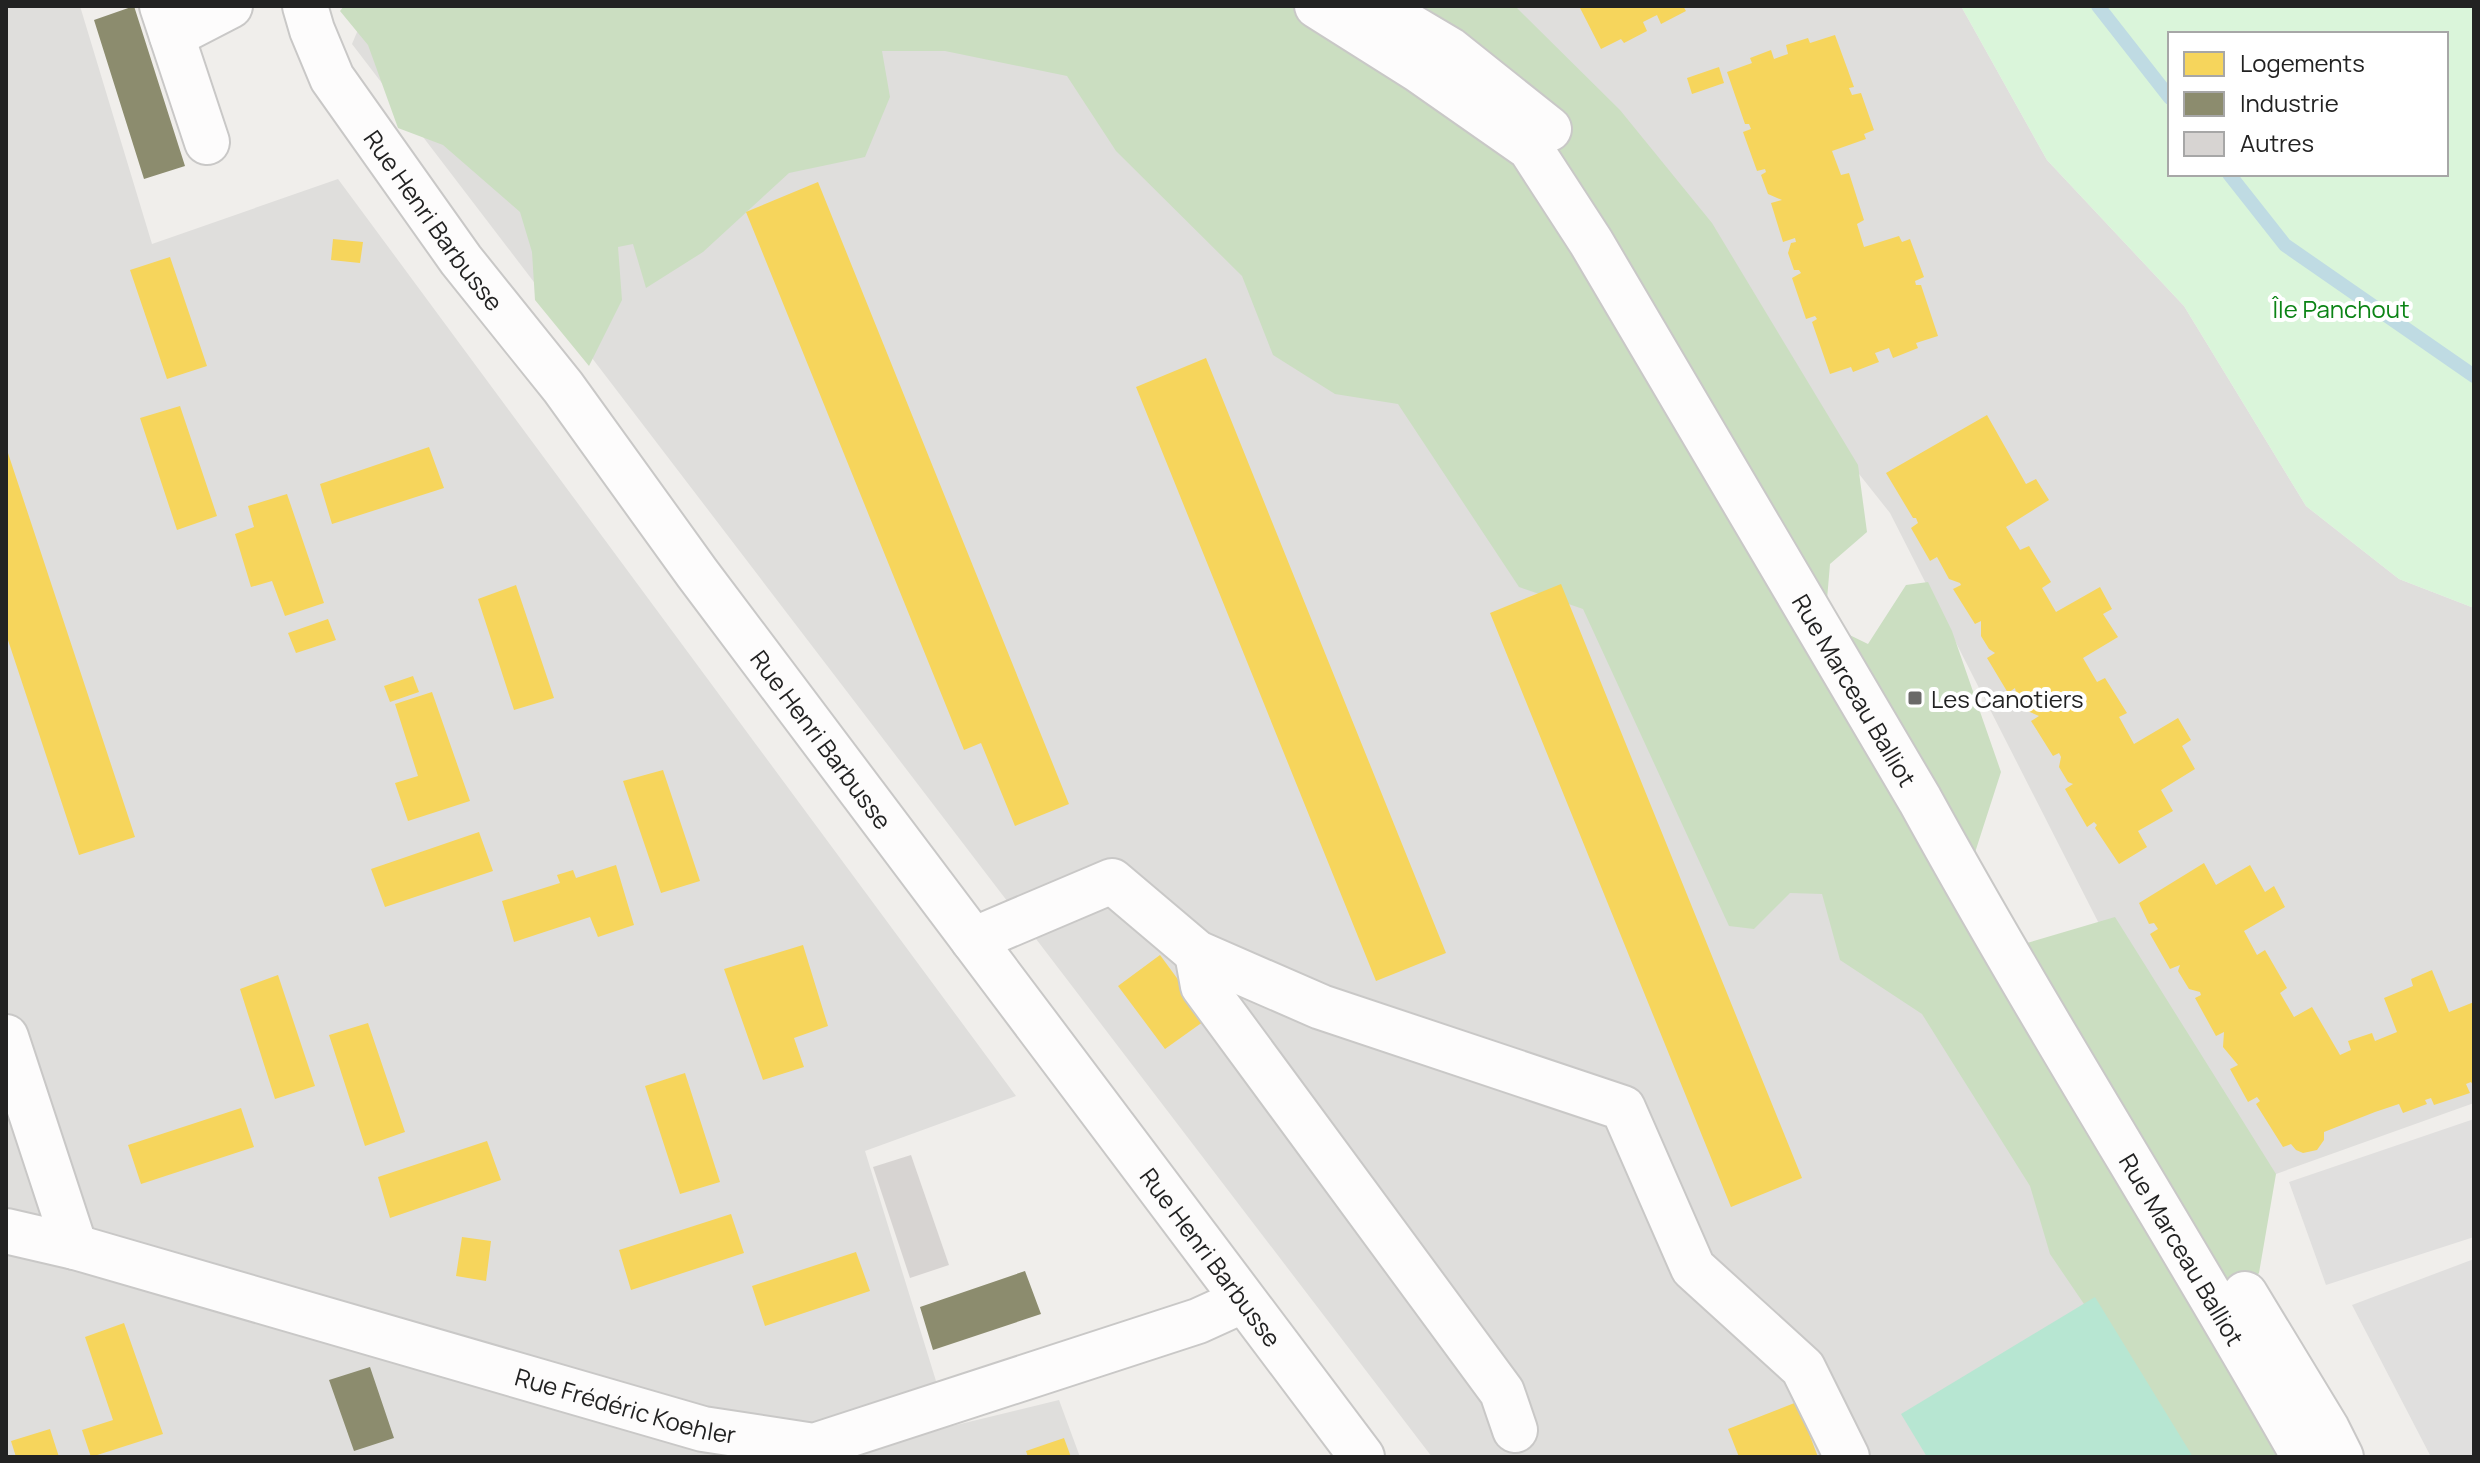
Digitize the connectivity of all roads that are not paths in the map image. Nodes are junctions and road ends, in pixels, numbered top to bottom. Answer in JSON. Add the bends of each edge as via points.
{"nodes":[{"id":1,"x":230,"y":6,"type":"edge"},
{"id":2,"x":305,"y":6,"type":"edge"},
{"id":3,"x":1317,"y":6,"type":"edge"},
{"id":4,"x":1376,"y":6,"type":"edge"},
{"id":5,"x":167,"y":21,"type":"edge"},
{"id":6,"x":207,"y":142,"type":"dead end"},
{"id":7,"x":973,"y":940,"type":"junction"},
{"id":8,"x":1197,"y":953,"type":"junction"},
{"id":9,"x":6,"y":1037,"type":"edge"},
{"id":10,"x":6,"y":1231,"type":"edge"},
{"id":11,"x":75,"y":1247,"type":"junction"},
{"id":12,"x":1242,"y":1301,"type":"junction"},
{"id":13,"x":1515,"y":1430,"type":"dead end"},
{"id":14,"x":1362,"y":1457,"type":"edge"},
{"id":15,"x":1847,"y":1457,"type":"edge"},
{"id":16,"x":2304,"y":1457,"type":"edge"},
{"id":17,"x":2341,"y":1457,"type":"edge"}],
"edges":[{"from":1,"to":5,"type":"street"},
{"from":2,"to":7,"type":"street","name":"Rue Henri Barbusse","via":[[332,78],[461,260],[563,387]]},
{"from":3,"to":16,"type":"street","name":"Rue Marceau Balliot","via":[[1530,148],[1591,242]]},
{"from":4,"to":17,"type":"street","name":"Rue Marceau Balliot","via":[[1450,50],[1548,127]]},
{"from":5,"to":6,"type":"street"},
{"from":7,"to":8,"type":"street","via":[[1112,881]]},
{"from":7,"to":12,"type":"street","name":"Rue Henri Barbusse"},
{"from":8,"to":13,"type":"street","via":[[1203,986],[1502,1392]]},
{"from":8,"to":15,"type":"street","via":[[1321,1007],[1623,1108],[1693,1268],[1803,1368]]},
{"from":9,"to":11,"type":"street"},
{"from":10,"to":11,"type":"street","name":"Rue Frédéric Koehler"},
{"from":11,"to":12,"type":"street","name":"Rue Frédéric Koehler","via":[[703,1429],[814,1446],[1198,1321]]},
{"from":12,"to":14,"type":"street","name":"Rue Henri Barbusse"}]}
